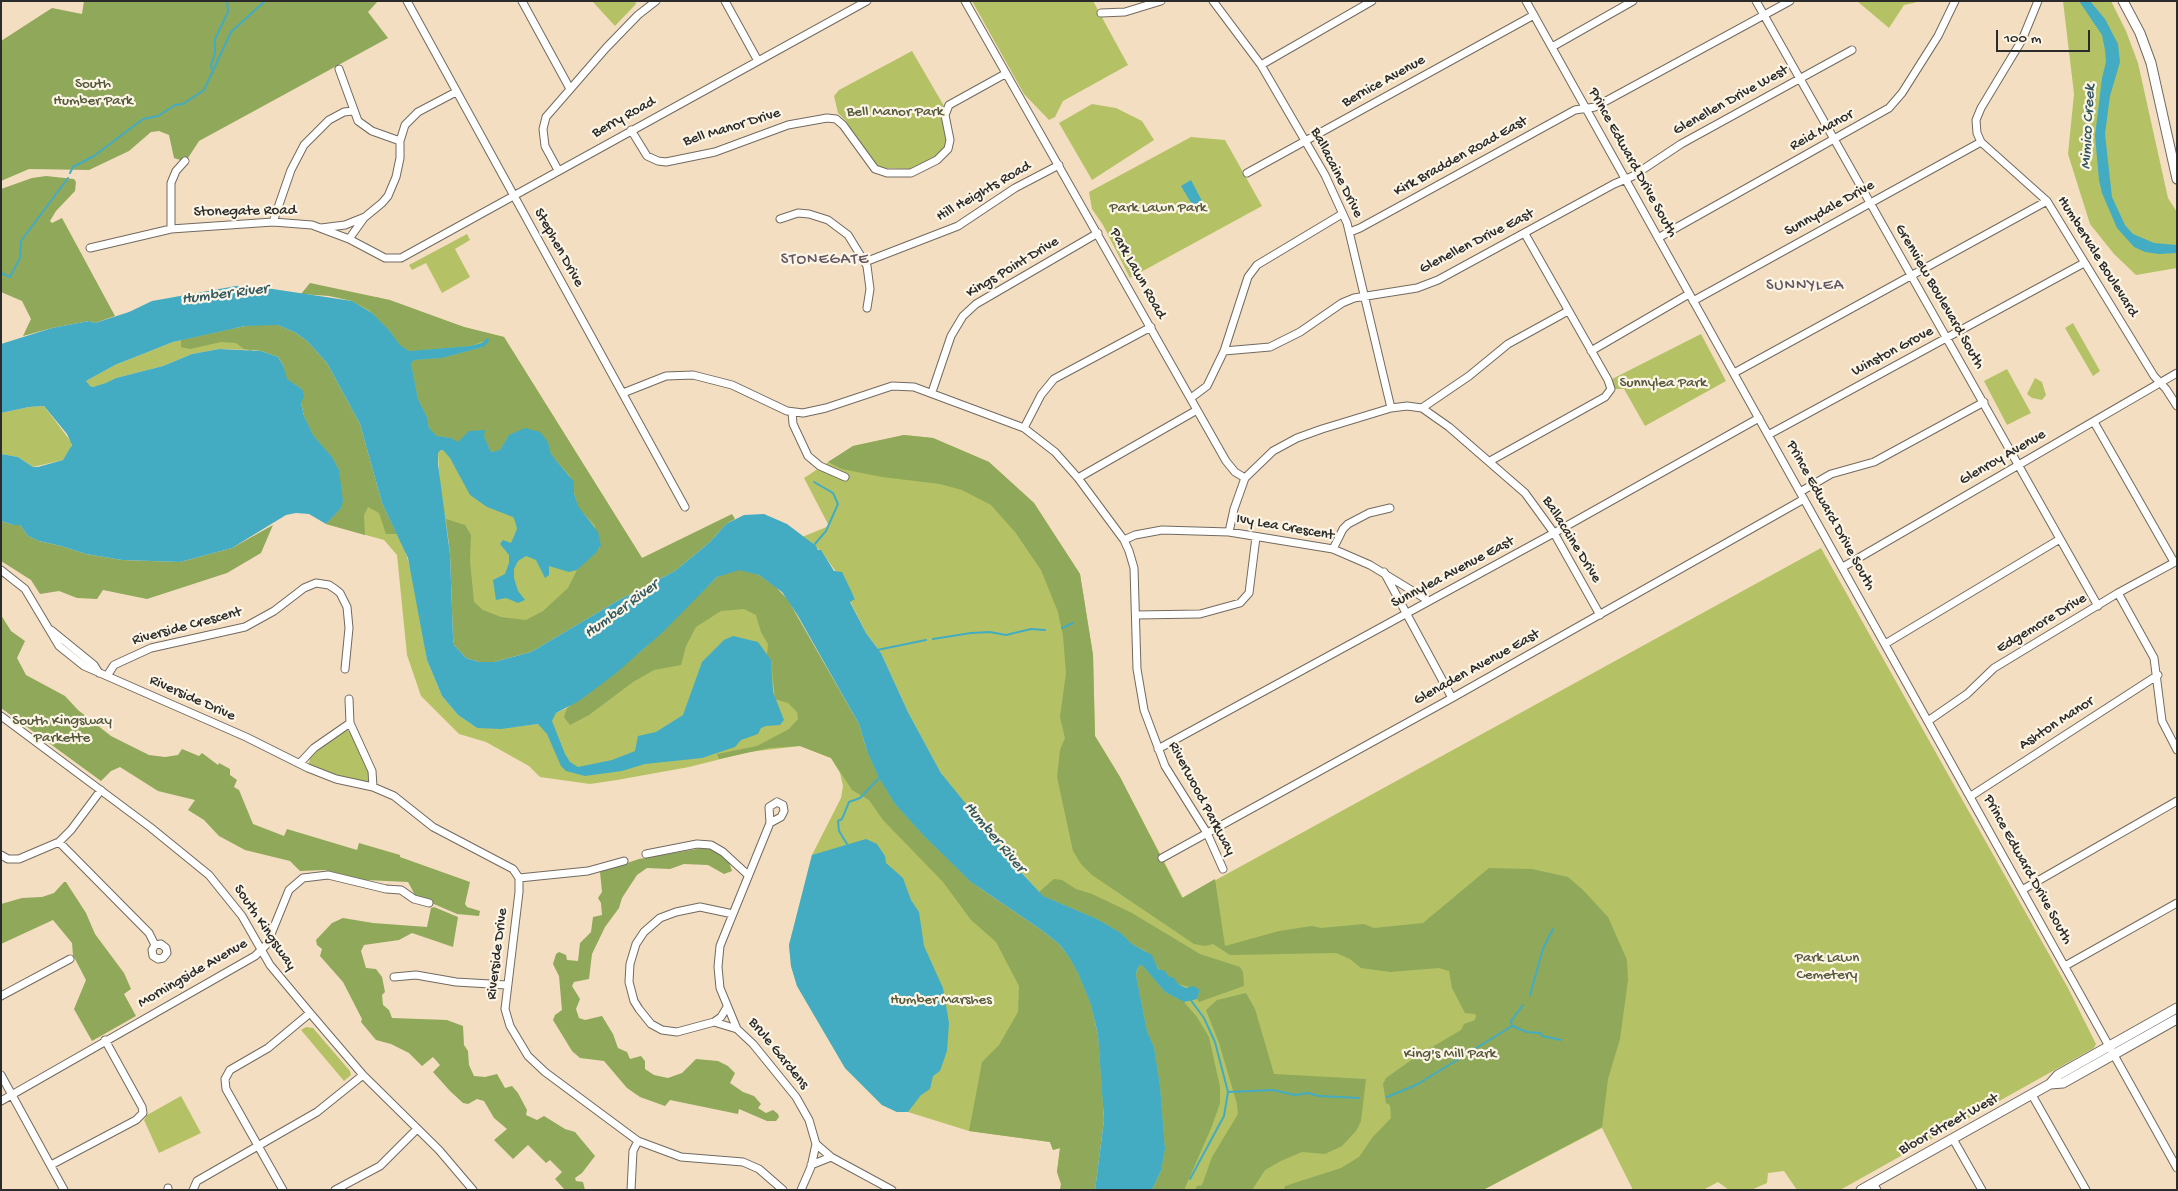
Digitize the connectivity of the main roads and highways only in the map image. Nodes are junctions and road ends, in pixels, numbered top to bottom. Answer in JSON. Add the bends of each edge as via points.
{"nodes":[{"id":1,"x":2123,"y":1,"type":"edge"},
{"id":2,"x":2177,"y":179,"type":"edge"},
{"id":3,"x":2177,"y":1008,"type":"edge"},
{"id":4,"x":2177,"y":1019,"type":"edge"},
{"id":5,"x":2050,"y":1084,"type":"junction"},
{"id":6,"x":1875,"y":1186,"type":"edge"},
{"id":7,"x":1861,"y":1190,"type":"edge"}],
"edges":[{"from":1,"to":2,"type":"main road","via":[[2151,63]]},
{"from":3,"to":5,"type":"main road","name":"Bloor Street West","via":[[2058,1074]]},
{"from":4,"to":5,"type":"main road","name":"Bloor Street West","via":[[2063,1083]]},
{"from":5,"to":6,"type":"main road","name":"Bloor Street West"},
{"from":6,"to":7,"type":"main road","name":"Bloor Street West"}]}
